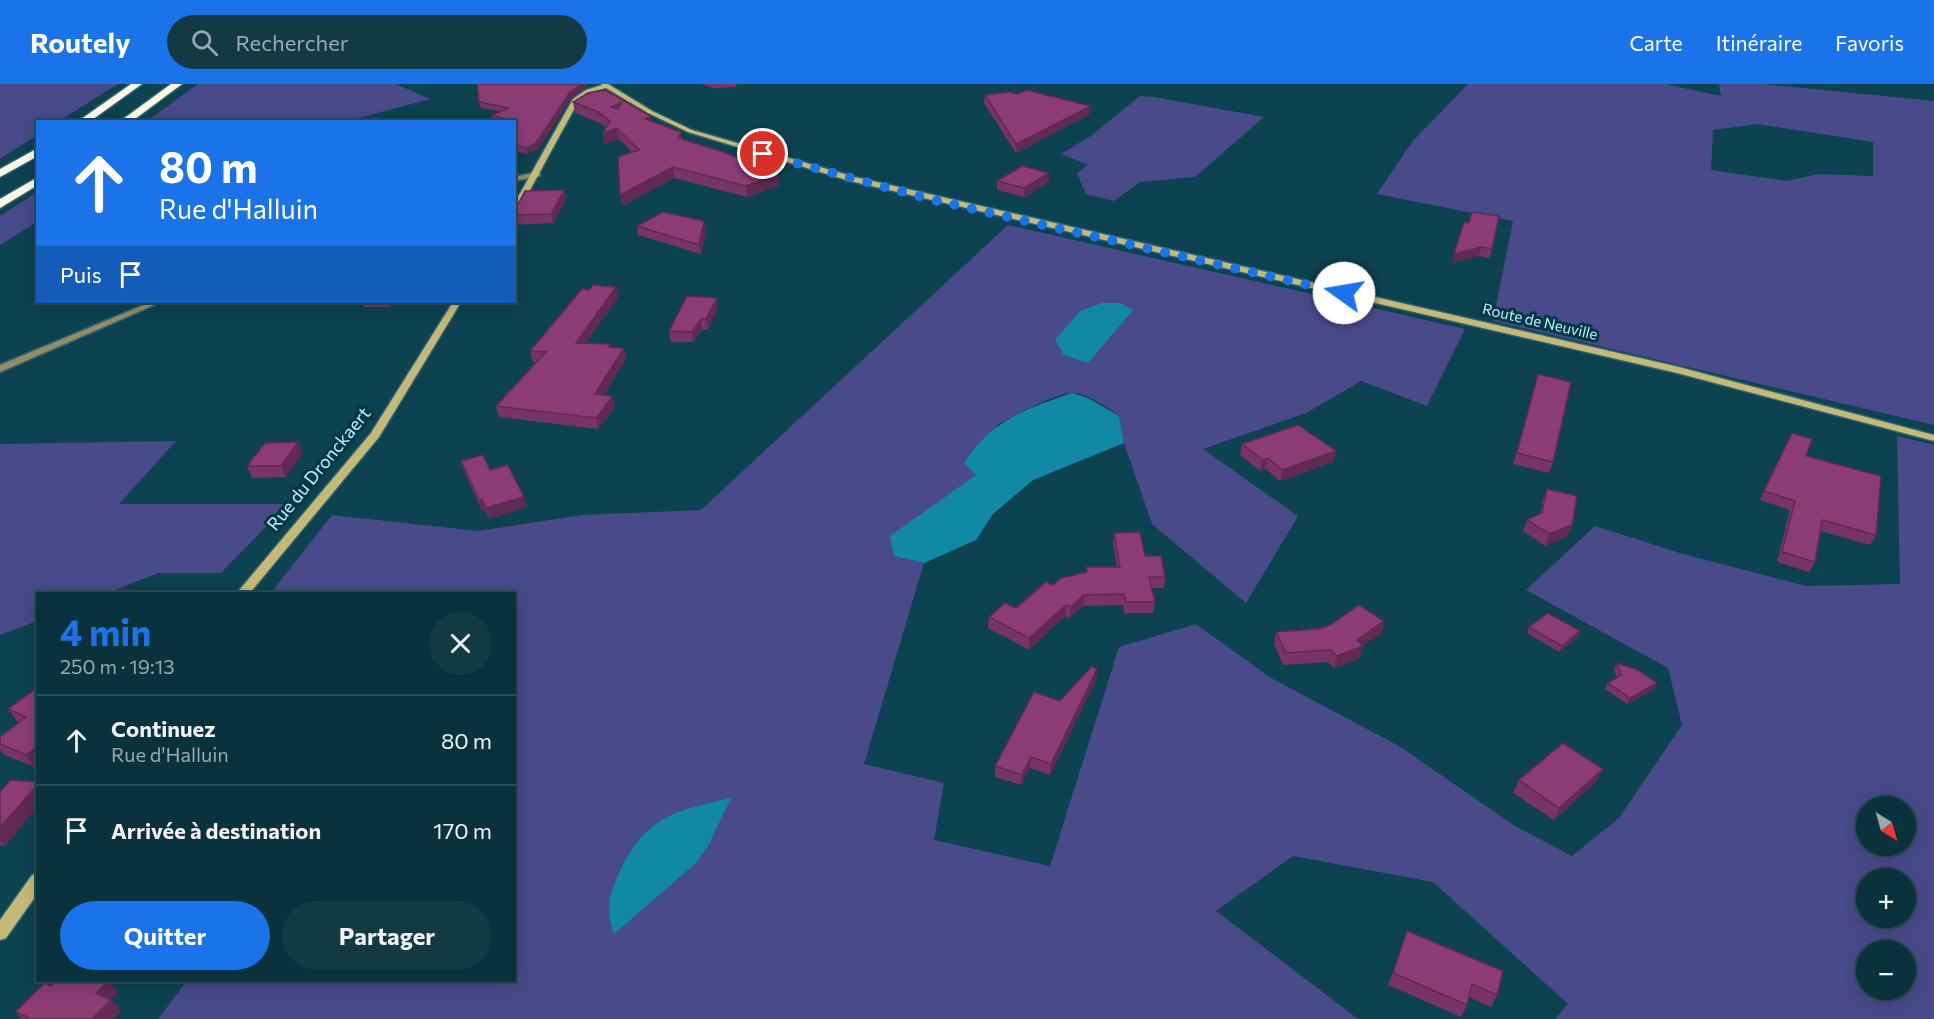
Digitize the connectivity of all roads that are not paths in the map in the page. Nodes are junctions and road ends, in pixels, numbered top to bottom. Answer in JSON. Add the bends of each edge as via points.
{"nodes":[{"id":1,"x":137,"y":84,"type":"edge"},
{"id":2,"x":177,"y":84,"type":"edge"},
{"id":3,"x":605,"y":85,"type":"edge"},
{"id":4,"x":618,"y":93,"type":"junction"},
{"id":5,"x":571,"y":112,"type":"junction"},
{"id":6,"x":85,"y":120,"type":"edge"},
{"id":7,"x":127,"y":120,"type":"edge"},
{"id":8,"x":36,"y":152,"type":"edge"},
{"id":9,"x":0,"y":174,"type":"edge"},
{"id":10,"x":537,"y":174,"type":"junction"},
{"id":11,"x":516,"y":179,"type":"edge"},
{"id":12,"x":36,"y":181,"type":"edge"},
{"id":13,"x":0,"y":204,"type":"edge"},
{"id":14,"x":516,"y":209,"type":"edge"},
{"id":15,"x":154,"y":303,"type":"edge"},
{"id":16,"x":456,"y":303,"type":"edge"},
{"id":17,"x":0,"y":369,"type":"edge"},
{"id":18,"x":1934,"y":438,"type":"edge"},
{"id":19,"x":244,"y":592,"type":"edge"},
{"id":20,"x":36,"y":883,"type":"edge"},
{"id":21,"x":0,"y":933,"type":"edge"}],
"edges":[{"from":1,"to":6,"type":"highway"},
{"from":2,"to":7,"type":"highway"},
{"from":3,"to":4,"type":"main road","name":"Route de Neuville"},
{"from":3,"to":5,"type":"main road","via":[[579,96]]},
{"from":4,"to":5,"type":"main road","via":[[587,100]]},
{"from":4,"to":18,"type":"main road","name":"Route de Neuville","via":[[670,123],[742,148],[918,196],[1679,370]]},
{"from":5,"to":10,"type":"main road"},
{"from":8,"to":9,"type":"highway"},
{"from":10,"to":11,"type":"street"},
{"from":10,"to":14,"type":"main road"},
{"from":12,"to":13,"type":"highway"},
{"from":15,"to":17,"type":"street"},
{"from":16,"to":19,"type":"main road","name":"Rue du Dronckaert","via":[[375,435]]},
{"from":20,"to":21,"type":"main road"}]}
